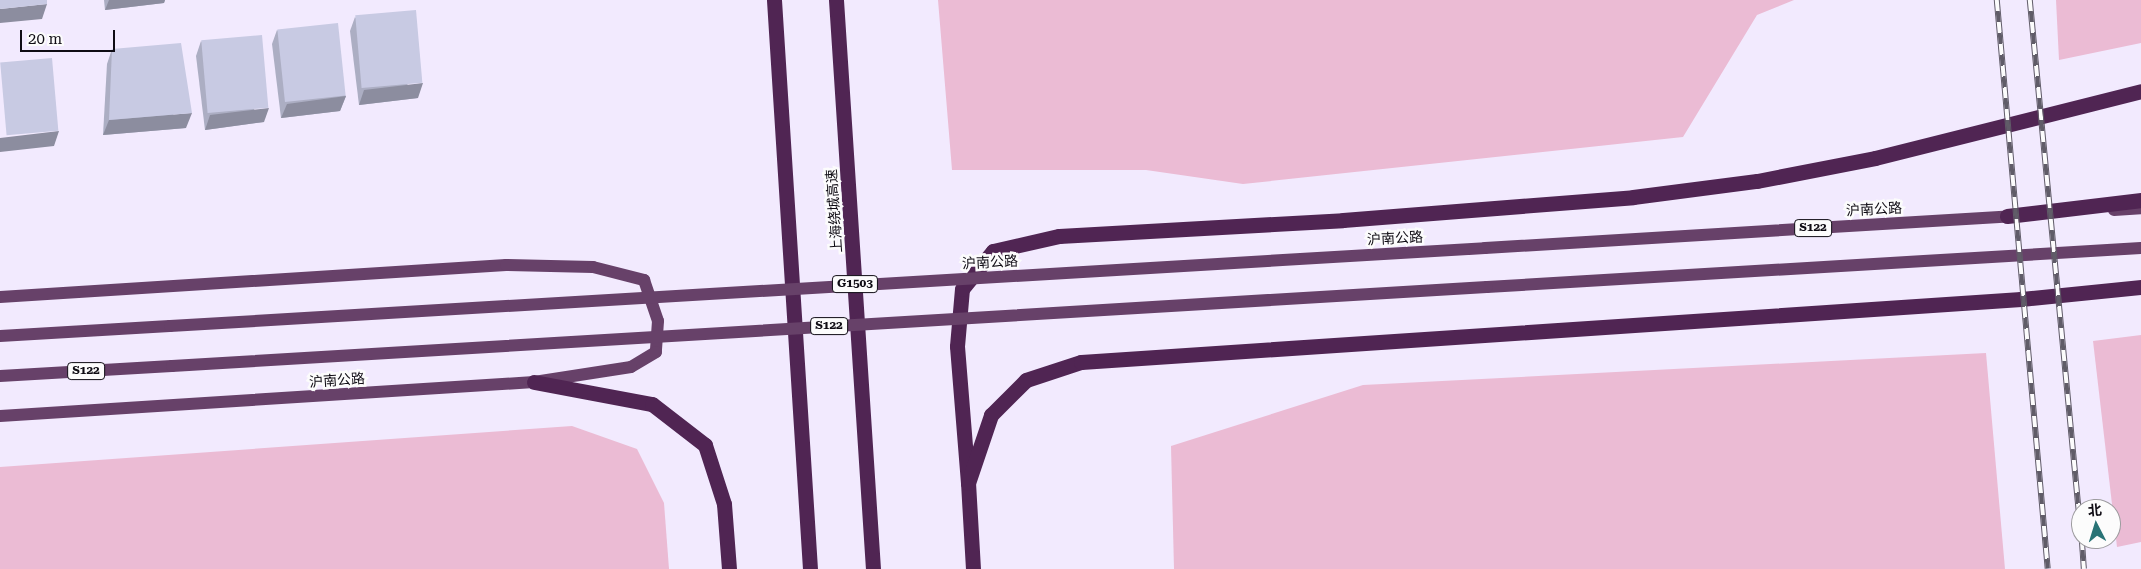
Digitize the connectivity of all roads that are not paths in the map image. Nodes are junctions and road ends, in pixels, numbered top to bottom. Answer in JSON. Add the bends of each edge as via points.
{"nodes":[{"id":1,"x":774,"y":0,"type":"edge"},
{"id":2,"x":836,"y":0,"type":"edge"},
{"id":3,"x":2141,"y":91,"type":"edge"},
{"id":4,"x":2141,"y":200,"type":"edge"},
{"id":5,"x":2141,"y":208,"type":"edge"},
{"id":6,"x":2007,"y":216,"type":"junction"},
{"id":7,"x":2141,"y":248,"type":"edge"},
{"id":8,"x":2141,"y":287,"type":"edge"},
{"id":9,"x":0,"y":297,"type":"edge"},
{"id":10,"x":0,"y":336,"type":"edge"},
{"id":11,"x":0,"y":376,"type":"edge"},
{"id":12,"x":534,"y":382,"type":"junction"},
{"id":13,"x":0,"y":416,"type":"edge"},
{"id":14,"x":968,"y":483,"type":"junction"},
{"id":15,"x":729,"y":569,"type":"edge"},
{"id":16,"x":810,"y":569,"type":"edge"},
{"id":17,"x":873,"y":569,"type":"edge"},
{"id":18,"x":973,"y":569,"type":"edge"}],
"edges":[{"from":1,"to":16,"type":"highway"},
{"from":2,"to":17,"type":"highway","name":"上海绕城高速","number":"G1503"},
{"from":3,"to":14,"type":"highway","via":[[1875,158],[1757,181],[1633,197],[1382,217],[1059,236],[993,252],[962,289],[957,346]]},
{"from":4,"to":6,"type":"highway"},
{"from":5,"to":6,"type":"main road","name":"沪南公路","number":"S122"},
{"from":6,"to":10,"type":"main road","name":"沪南公路","number":"S122","bridge":true},
{"from":7,"to":11,"type":"main road","name":"沪南公路","number":"S122","bridge":true},
{"from":8,"to":14,"type":"highway","via":[[2021,299],[1081,362],[1026,380],[991,415]]},
{"from":9,"to":12,"type":"main road","name":"沪南公路","via":[[506,265],[593,267],[644,280],[658,320],[656,352],[631,367]]},
{"from":12,"to":13,"type":"main road","name":"沪南公路"},
{"from":12,"to":15,"type":"highway","via":[[652,404],[705,445],[724,504]]},
{"from":14,"to":18,"type":"highway"}]}
